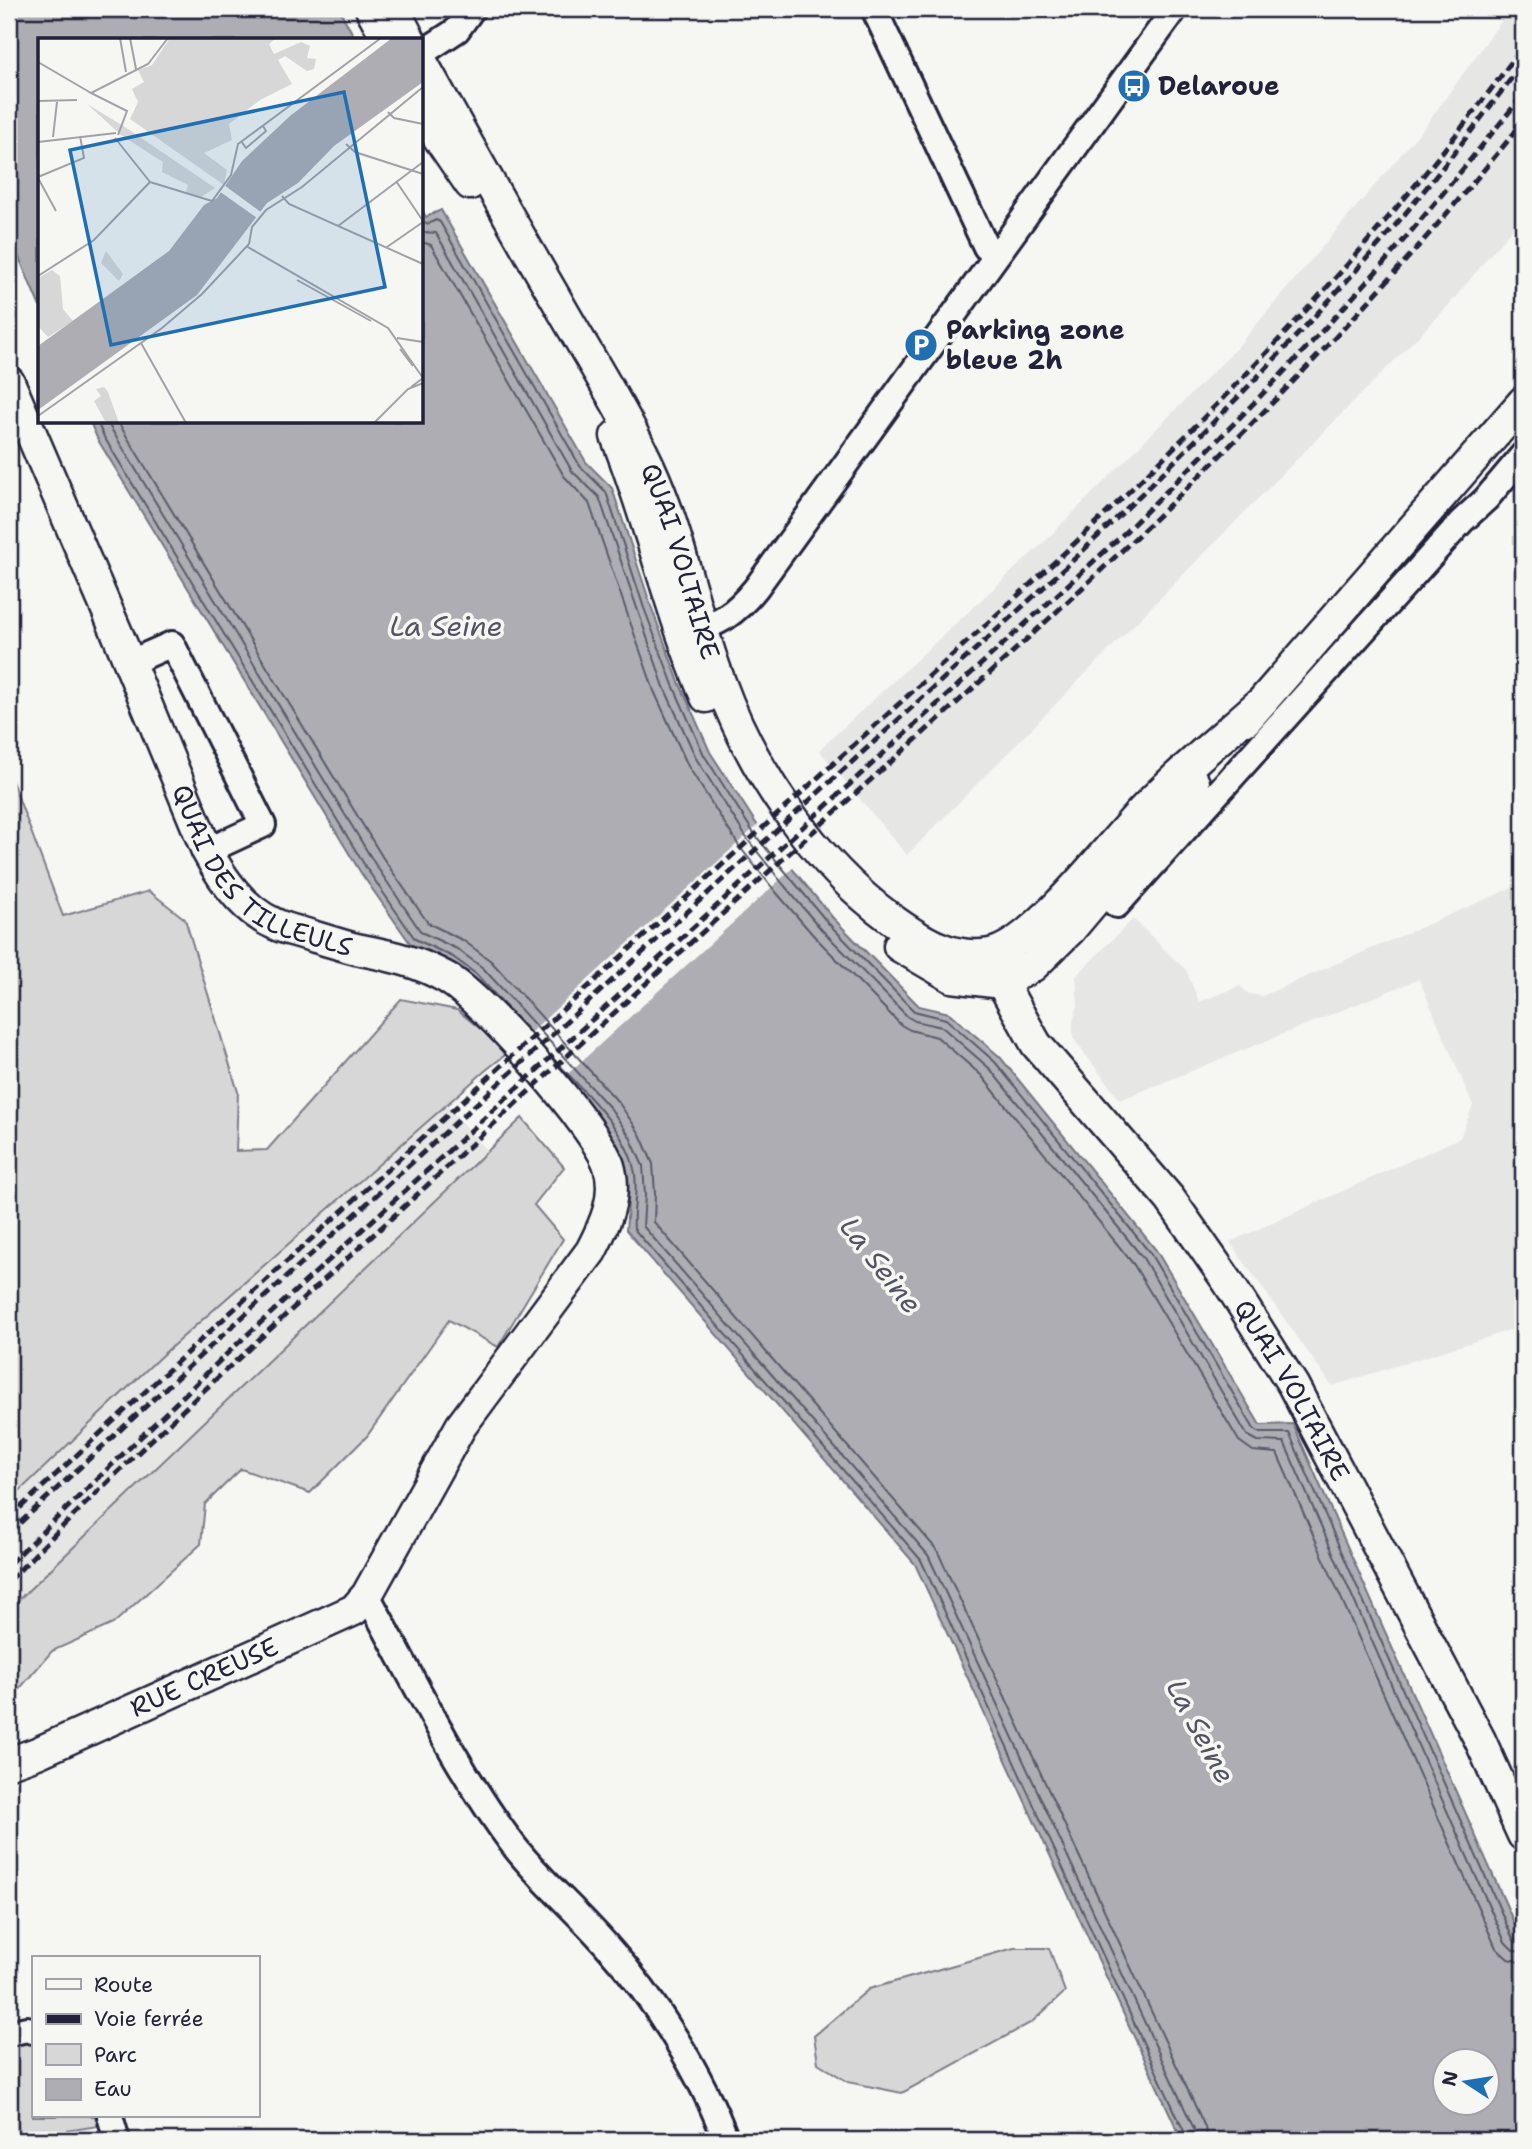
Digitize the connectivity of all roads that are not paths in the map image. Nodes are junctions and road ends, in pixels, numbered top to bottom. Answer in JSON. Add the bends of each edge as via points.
{"nodes":[{"id":1,"x":371,"y":9,"type":"edge"},
{"id":2,"x":394,"y":9,"type":"edge"},
{"id":3,"x":472,"y":9,"type":"edge"},
{"id":4,"x":874,"y":9,"type":"edge"},
{"id":5,"x":1175,"y":9,"type":"edge"},
{"id":6,"x":387,"y":38,"type":"edge"},
{"id":7,"x":409,"y":38,"type":"edge"},
{"id":8,"x":424,"y":52,"type":"edge"},
{"id":9,"x":424,"y":66,"type":"edge"},
{"id":10,"x":424,"y":113,"type":"edge"},
{"id":11,"x":997,"y":256,"type":"junction"},
{"id":12,"x":9,"y":382,"type":"edge"},
{"id":13,"x":1523,"y":402,"type":"edge"},
{"id":14,"x":1523,"y":454,"type":"edge"},
{"id":15,"x":692,"y":631,"type":"junction"},
{"id":16,"x":1319,"y":659,"type":"junction"},
{"id":17,"x":129,"y":663,"type":"junction"},
{"id":18,"x":208,"y":851,"type":"junction"},
{"id":19,"x":1091,"y":886,"type":"junction"},
{"id":20,"x":991,"y":954,"type":"junction"},
{"id":21,"x":1002,"y":983,"type":"junction"},
{"id":22,"x":367,"y":1595,"type":"junction"},
{"id":23,"x":23,"y":1758,"type":"edge"},
{"id":24,"x":9,"y":1774,"type":"edge"},
{"id":25,"x":1523,"y":1835,"type":"edge"},
{"id":26,"x":32,"y":2031,"type":"edge"},
{"id":27,"x":9,"y":2033,"type":"edge"},
{"id":28,"x":111,"y":2118,"type":"edge"},
{"id":29,"x":117,"y":2140,"type":"edge"},
{"id":30,"x":726,"y":2140,"type":"edge"}],
"edges":[{"from":1,"to":6,"type":"street"},
{"from":2,"to":7,"type":"street"},
{"from":3,"to":8,"type":"street","via":[[457,30]]},
{"from":4,"to":11,"type":"street","via":[[986,247]]},
{"from":5,"to":11,"type":"street"},
{"from":9,"to":15,"type":"street","name":"QUAI VOLTAIRE","via":[[649,467],[681,555]]},
{"from":10,"to":15,"type":"street","name":"QUAI VOLTAIRE","via":[[565,340],[617,437],[664,573]]},
{"from":11,"to":15,"type":"street","via":[[740,608],[724,620]]},
{"from":12,"to":17,"type":"street","name":"QUAI DES TILLEULS"},
{"from":13,"to":16,"type":"street"},
{"from":14,"to":16,"type":"street","via":[[1486,499]]},
{"from":15,"to":20,"type":"street","name":"QUAI VOLTAIRE","via":[[761,769],[825,857],[872,905],[919,940],[959,954]]},
{"from":15,"to":21,"type":"street","name":"QUAI VOLTAIRE","via":[[713,715],[753,787],[808,859],[853,908],[894,943],[952,977]]},
{"from":16,"to":19,"type":"street","via":[[1258,705]]},
{"from":16,"to":19,"type":"street","via":[[1117,905]]},
{"from":17,"to":18,"type":"street","name":"QUAI DES TILLEULS"},
{"from":17,"to":18,"type":"street","via":[[172,644],[263,825]]},
{"from":18,"to":22,"type":"street","name":"QUAI DES TILLEULS","via":[[221,877],[273,924],[415,962],[449,979],[537,1066],[593,1136],[609,1165],[611,1207],[591,1251],[461,1426]]},
{"from":19,"to":20,"type":"street","via":[[1015,943]]},
{"from":19,"to":21,"type":"street","via":[[1070,930],[1033,966]]},
{"from":20,"to":21,"type":"street","name":"QUAI VOLTAIRE"},
{"from":21,"to":25,"type":"street","name":"QUAI VOLTAIRE","via":[[1036,1044],[1170,1199],[1293,1385],[1480,1740]]},
{"from":22,"to":23,"type":"street","name":"RUE CREUSE","via":[[354,1610],[336,1619]]},
{"from":22,"to":30,"type":"street","via":[[470,1784],[516,1848],[642,1989],[684,2054]]},
{"from":23,"to":24,"type":"street","name":"RUE CREUSE"},
{"from":26,"to":27,"type":"street"},
{"from":28,"to":29,"type":"street"}]}
